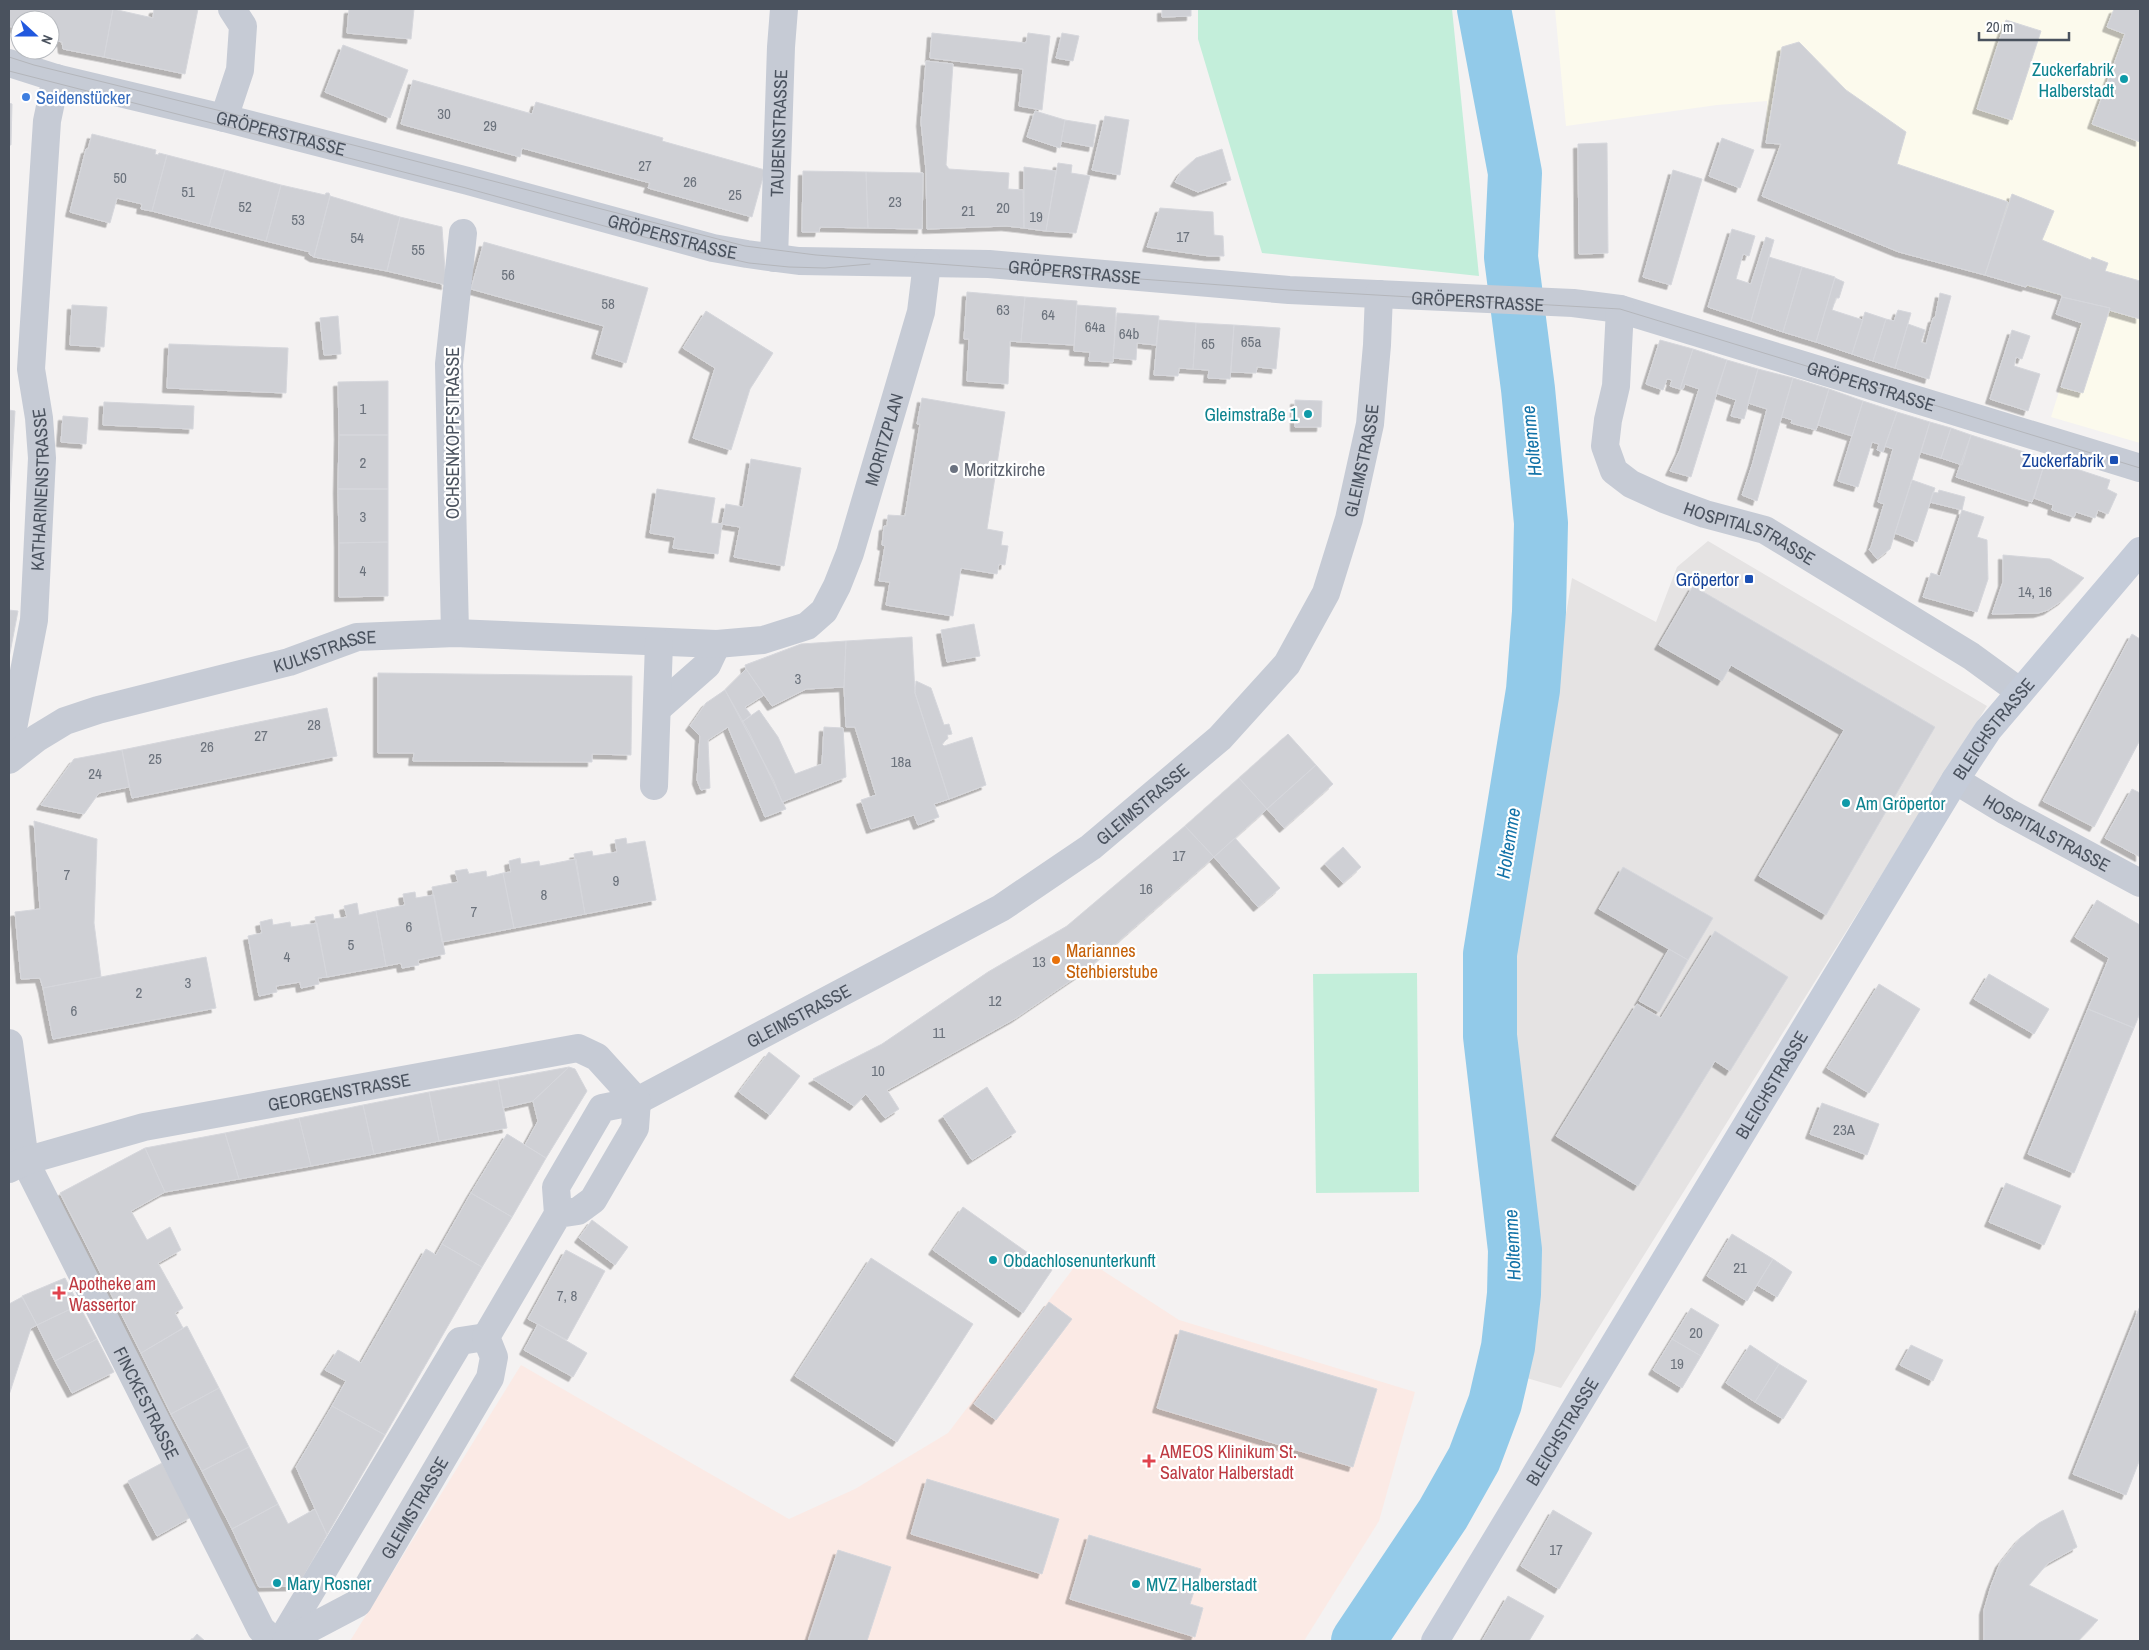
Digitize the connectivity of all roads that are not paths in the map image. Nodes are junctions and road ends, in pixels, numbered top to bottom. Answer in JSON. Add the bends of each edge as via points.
{"nodes":[{"id":1,"x":232,"y":9,"type":"edge"},
{"id":2,"x":784,"y":9,"type":"edge"},
{"id":3,"x":9,"y":64,"type":"edge"},
{"id":4,"x":56,"y":78,"type":"junction"},
{"id":5,"x":224,"y":118,"type":"junction"},
{"id":6,"x":463,"y":233,"type":"dead end"},
{"id":7,"x":774,"y":258,"type":"junction"},
{"id":8,"x":927,"y":262,"type":"junction"},
{"id":9,"x":1379,"y":294,"type":"junction"},
{"id":10,"x":1620,"y":309,"type":"junction"},
{"id":11,"x":2140,"y":468,"type":"edge"},
{"id":12,"x":2140,"y":551,"type":"edge"},
{"id":13,"x":824,"y":611,"type":"joint"},
{"id":14,"x":455,"y":634,"type":"junction"},
{"id":15,"x":659,"y":643,"type":"junction"},
{"id":16,"x":717,"y":644,"type":"junction"},
{"id":17,"x":2019,"y":692,"type":"junction"},
{"id":18,"x":657,"y":709,"type":"junction"},
{"id":19,"x":9,"y":749,"type":"edge"},
{"id":20,"x":9,"y":760,"type":"edge"},
{"id":21,"x":1955,"y":780,"type":"junction"},
{"id":22,"x":654,"y":786,"type":"dead end"},
{"id":23,"x":2140,"y":883,"type":"edge"},
{"id":24,"x":9,"y":1043,"type":"edge"},
{"id":25,"x":637,"y":1101,"type":"junction"},
{"id":26,"x":17,"y":1165,"type":"edge"},
{"id":27,"x":558,"y":1214,"type":"junction"},
{"id":28,"x":486,"y":1337,"type":"junction"},
{"id":29,"x":274,"y":1641,"type":"edge"},
{"id":30,"x":281,"y":1641,"type":"edge"},
{"id":31,"x":286,"y":1641,"type":"edge"},
{"id":32,"x":1435,"y":1641,"type":"edge"}],
"edges":[{"from":1,"to":5,"type":"street","via":[[243,26],[240,70]]},
{"from":2,"to":7,"type":"street","name":"TAUBENSTRASSE"},
{"from":3,"to":4,"type":"street","name":"GRÖPERSTRASSE"},
{"from":4,"to":5,"type":"street","name":"GRÖPERSTRASSE"},
{"from":4,"to":19,"type":"street","name":"KATHARINENSTRASSE","via":[[46,121],[31,369],[42,458],[34,620]]},
{"from":5,"to":7,"type":"street","name":"GRÖPERSTRASSE","via":[[713,248]]},
{"from":6,"to":14,"type":"street","name":"OCHSENKOPFSTRASSE","via":[[449,364]]},
{"from":7,"to":8,"type":"street","name":"GRÖPERSTRASSE"},
{"from":8,"to":9,"type":"street","name":"GRÖPERSTRASSE"},
{"from":8,"to":13,"type":"street","name":"MORITZPLAN","via":[[921,312],[850,553]]},
{"from":9,"to":10,"type":"street","name":"GRÖPERSTRASSE","via":[[1572,303]]},
{"from":9,"to":25,"type":"street","name":"GLEIMSTRASSE","via":[[1370,424],[1349,519],[1326,593],[1287,664],[1220,738],[1090,847],[1001,908]]},
{"from":10,"to":11,"type":"street","name":"GRÖPERSTRASSE"},
{"from":10,"to":17,"type":"street","name":"HOSPITALSTRASSE","via":[[1616,386],[1605,446],[1614,471],[1631,484],[1664,500],[1765,530],[1971,656]]},
{"from":12,"to":17,"type":"main road","name":"BLEICHSTRASSE"},
{"from":13,"to":16,"type":"street","name":"KULKSTRASSE","via":[[807,626],[763,640]]},
{"from":14,"to":15,"type":"street","name":"KULKSTRASSE"},
{"from":14,"to":20,"type":"street","name":"KULKSTRASSE","via":[[357,637],[289,662],[98,710],[65,721]]},
{"from":15,"to":16,"type":"street","name":"KULKSTRASSE"},
{"from":15,"to":18,"type":"street"},
{"from":16,"to":18,"type":"street","via":[[706,665]]},
{"from":17,"to":21,"type":"main road","name":"BLEICHSTRASSE","via":[[1988,730]]},
{"from":18,"to":22,"type":"street"},
{"from":21,"to":23,"type":"street","name":"HOSPITALSTRASSE"},
{"from":21,"to":32,"type":"main road","name":"BLEICHSTRASSE"},
{"from":24,"to":26,"type":"street"},
{"from":25,"to":26,"type":"street","name":"GEORGENSTRASSE","via":[[597,1057],[578,1048],[144,1128]]},
{"from":25,"to":27,"type":"street","via":[[635,1128],[593,1200],[578,1211]]},
{"from":25,"to":27,"type":"street","name":"GLEIMSTRASSE","via":[[602,1108],[556,1187]]},
{"from":26,"to":29,"type":"street","name":"FINCKESTRASSE","via":[[78,1264],[261,1628]]},
{"from":27,"to":28,"type":"street"},
{"from":28,"to":30,"type":"street","via":[[460,1341]]},
{"from":28,"to":31,"type":"street","name":"GLEIMSTRASSE","via":[[494,1358],[490,1378],[358,1603]]}]}
